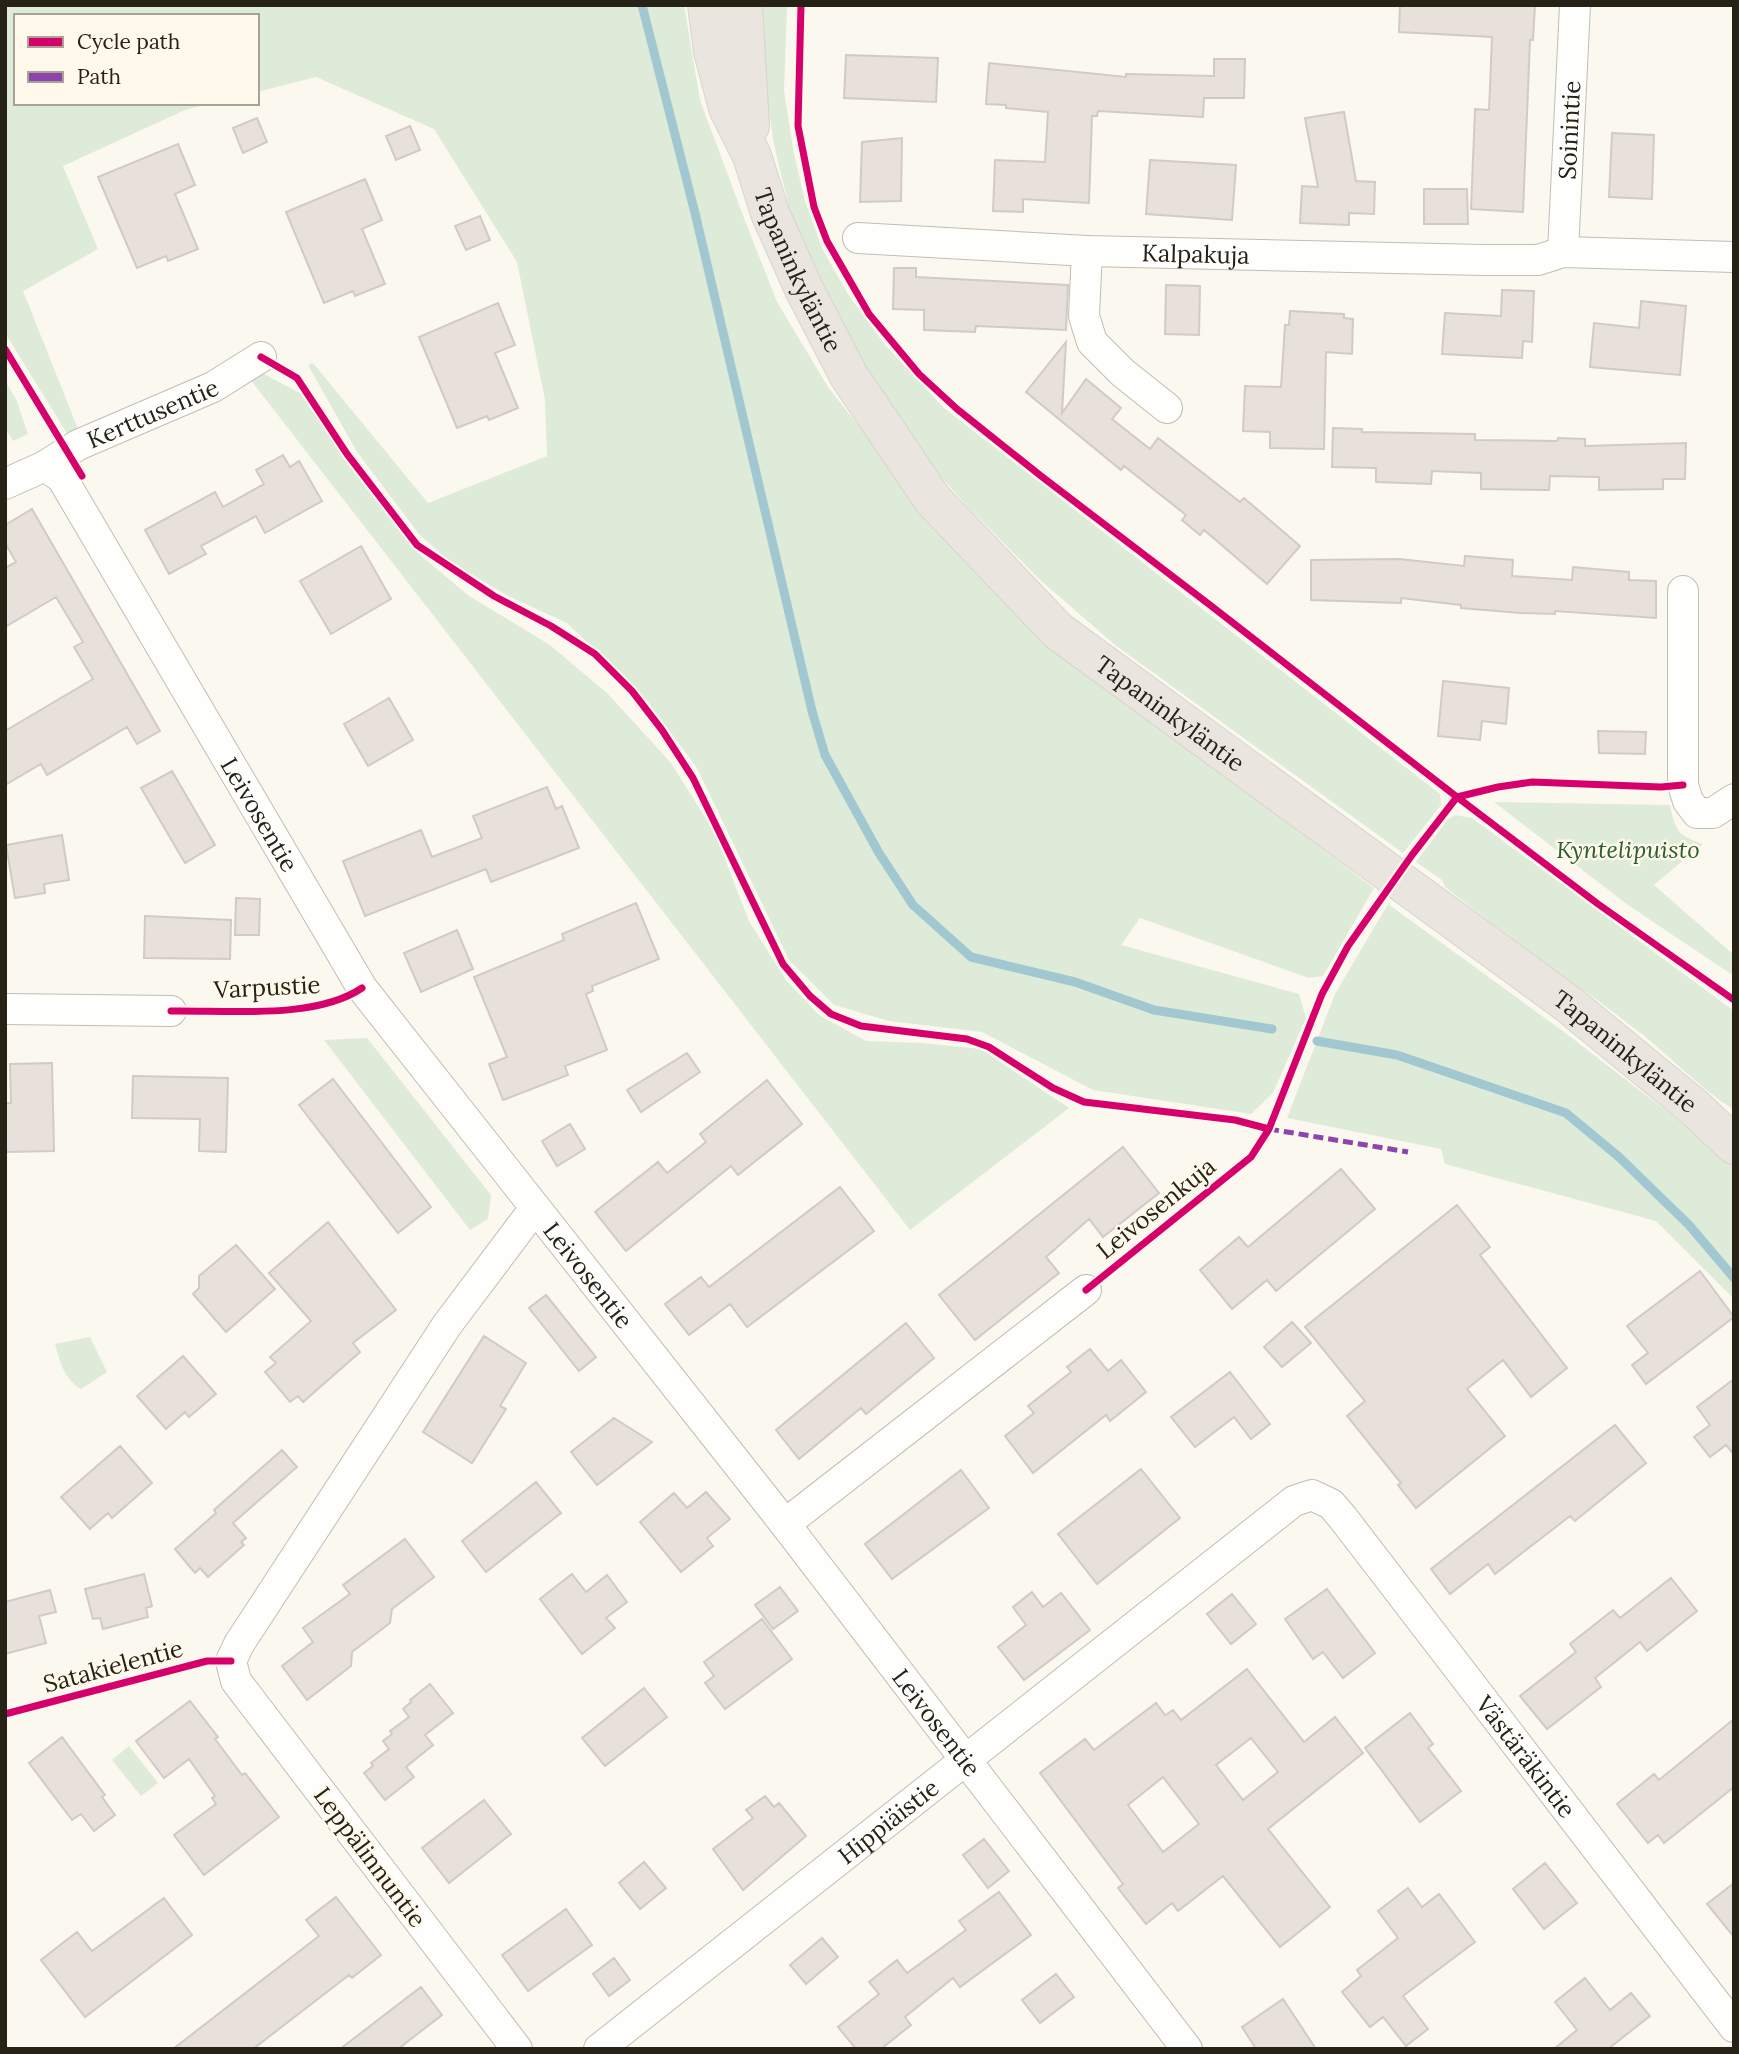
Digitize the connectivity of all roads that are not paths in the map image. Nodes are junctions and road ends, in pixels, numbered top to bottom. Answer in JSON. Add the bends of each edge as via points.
{"nodes":[{"id":1,"x":707,"y":5,"type":"edge"},
{"id":2,"x":743,"y":5,"type":"edge"},
{"id":3,"x":1575,"y":5,"type":"edge"},
{"id":4,"x":752,"y":156,"type":"junction"},
{"id":5,"x":858,"y":238,"type":"dead end"},
{"id":6,"x":1087,"y":251,"type":"junction"},
{"id":7,"x":1563,"y":252,"type":"junction"},
{"id":8,"x":1734,"y":257,"type":"edge"},
{"id":9,"x":261,"y":357,"type":"dead end"},
{"id":10,"x":1167,"y":408,"type":"dead end"},
{"id":11,"x":45,"y":467,"type":"junction"},
{"id":12,"x":5,"y":484,"type":"edge"},
{"id":13,"x":1684,"y":591,"type":"dead end"},
{"id":14,"x":1734,"y":799,"type":"edge"},
{"id":15,"x":5,"y":1009,"type":"edge"},
{"id":16,"x":171,"y":1011,"type":"dead end"},
{"id":17,"x":1734,"y":1145,"type":"edge"},
{"id":18,"x":535,"y":1208,"type":"junction"},
{"id":19,"x":1086,"y":1290,"type":"dead end"},
{"id":20,"x":1312,"y":1495,"type":"joint"},
{"id":21,"x":785,"y":1524,"type":"junction"},
{"id":22,"x":966,"y":1758,"type":"junction"},
{"id":23,"x":1734,"y":2026,"type":"edge"},
{"id":24,"x":517,"y":2049,"type":"edge"},
{"id":25,"x":599,"y":2049,"type":"edge"},
{"id":26,"x":1187,"y":2049,"type":"edge"}],
"edges":[{"from":1,"to":4,"type":"main road","name":"Tapaninkyläntie","via":[[728,108]]},
{"from":2,"to":4,"type":"main road","name":"Tapaninkyläntie"},
{"from":3,"to":7,"type":"street","name":"Soinintie"},
{"from":4,"to":17,"type":"main road","name":"Tapaninkyläntie","via":[[781,238],[849,376],[933,500],[1058,631],[1567,1003]]},
{"from":5,"to":6,"type":"street","name":"Kalpakuja"},
{"from":6,"to":7,"type":"street","name":"Kalpakuja","via":[[1484,260],[1538,260]]},
{"from":6,"to":10,"type":"street","via":[[1084,316],[1092,342]]},
{"from":7,"to":8,"type":"street","name":"Kalpakuja"},
{"from":9,"to":11,"type":"street","name":"Kerttusentie","via":[[213,387],[78,445]]},
{"from":11,"to":12,"type":"street","name":"Kerttusentie"},
{"from":11,"to":18,"type":"street","name":"Leivosentie","via":[[62,478],[362,989]]},
{"from":13,"to":14,"type":"street","via":[[1683,785],[1696,813],[1713,813]]},
{"from":15,"to":16,"type":"street"},
{"from":18,"to":21,"type":"street","name":"Leivosentie"},
{"from":18,"to":24,"type":"street","name":"Leppälinnuntie","via":[[447,1325],[231,1661],[236,1681]]},
{"from":19,"to":21,"type":"street","name":"Leivosenkuja"},
{"from":20,"to":22,"type":"street","name":"Hippiäistie","via":[[1294,1501]]},
{"from":20,"to":23,"type":"street","name":"Västäräkintie","via":[[1331,1504],[1343,1518]]},
{"from":21,"to":22,"type":"street","name":"Leivosentie"},
{"from":22,"to":25,"type":"street","name":"Hippiäistie"},
{"from":22,"to":26,"type":"street","name":"Leivosentie"}]}
